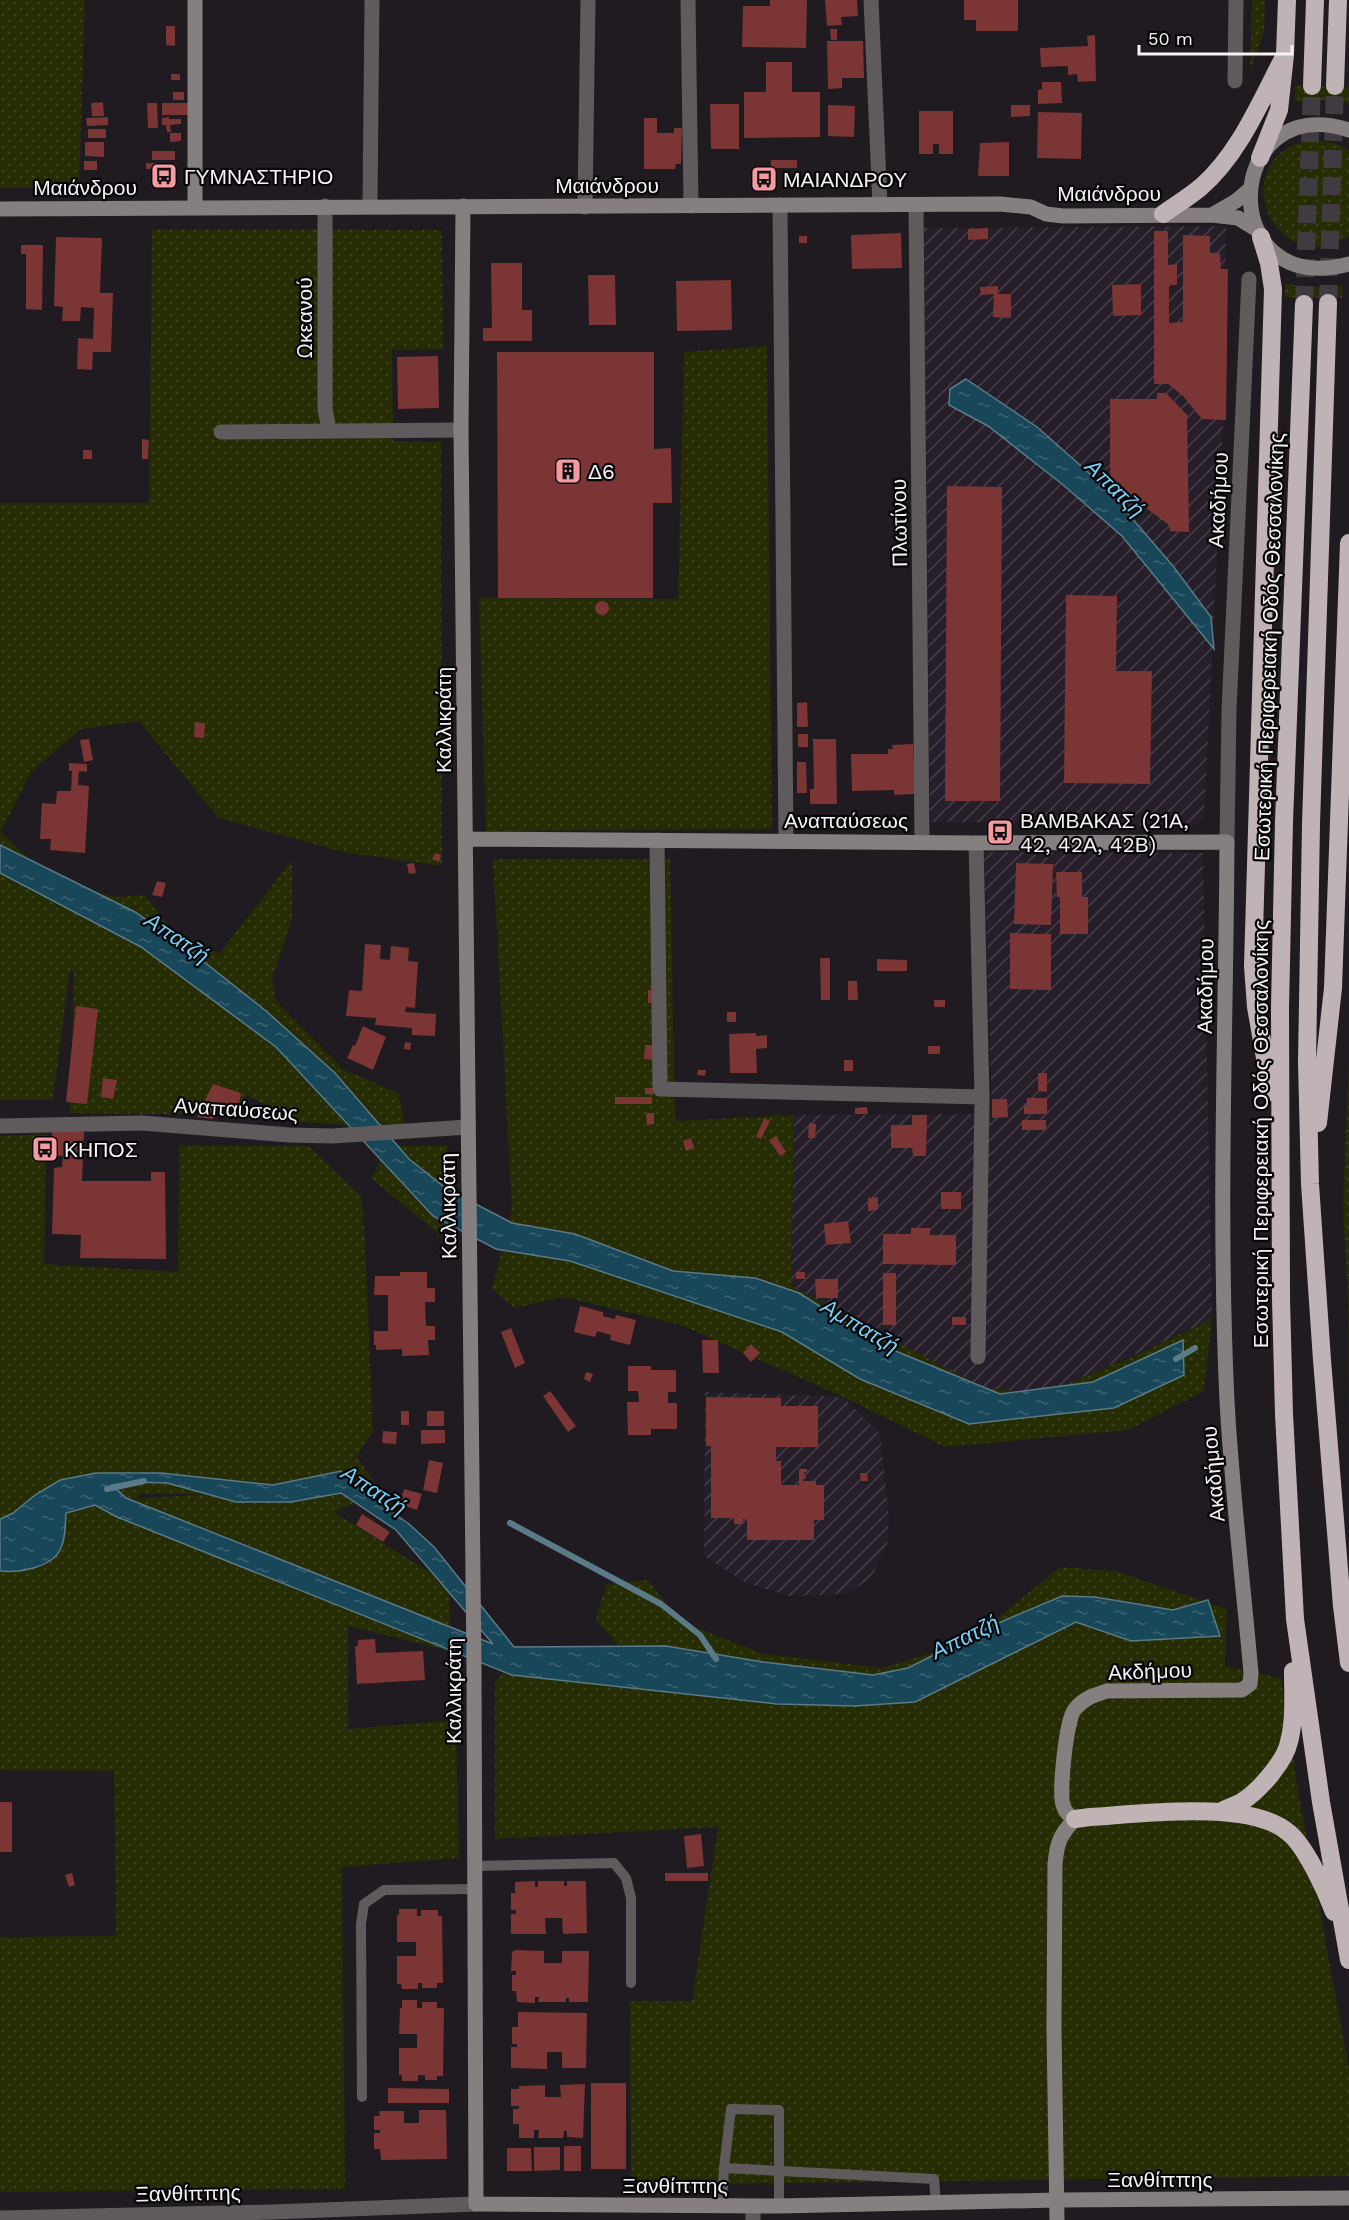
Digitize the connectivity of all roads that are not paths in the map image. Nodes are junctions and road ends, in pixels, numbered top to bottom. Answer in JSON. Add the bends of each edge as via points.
{"nodes":[{"id":1,"x":195,"y":0,"type":"edge"},
{"id":2,"x":372,"y":0,"type":"edge"},
{"id":3,"x":588,"y":0,"type":"edge"},
{"id":4,"x":688,"y":0,"type":"edge"},
{"id":5,"x":871,"y":0,"type":"edge"},
{"id":6,"x":1236,"y":0,"type":"edge"},
{"id":7,"x":1287,"y":0,"type":"edge"},
{"id":8,"x":1315,"y":0,"type":"edge"},
{"id":9,"x":1338,"y":0,"type":"edge"},
{"id":10,"x":1285,"y":55,"type":"junction"},
{"id":11,"x":1235,"y":81,"type":"dead end"},
{"id":12,"x":1312,"y":86,"type":"tunnel mouth"},
{"id":13,"x":1335,"y":86,"type":"tunnel mouth"},
{"id":14,"x":1349,"y":130,"type":"edge"},
{"id":15,"x":1260,"y":158,"type":"junction"},
{"id":16,"x":1249,"y":190,"type":"junction"},
{"id":17,"x":780,"y":205,"type":"junction"},
{"id":18,"x":880,"y":205,"type":"junction"},
{"id":19,"x":916,"y":205,"type":"junction"},
{"id":20,"x":325,"y":206,"type":"junction"},
{"id":21,"x":370,"y":206,"type":"junction"},
{"id":22,"x":464,"y":206,"type":"junction"},
{"id":23,"x":691,"y":206,"type":"junction"},
{"id":24,"x":195,"y":207,"type":"junction"},
{"id":25,"x":585,"y":207,"type":"junction"},
{"id":26,"x":0,"y":209,"type":"edge"},
{"id":27,"x":1163,"y":214,"type":"junction"},
{"id":28,"x":1212,"y":215,"type":"junction"},
{"id":29,"x":1259,"y":233,"type":"junction"},
{"id":30,"x":1349,"y":264,"type":"edge"},
{"id":31,"x":1249,"y":279,"type":"dead end"},
{"id":32,"x":1328,"y":303,"type":"tunnel mouth"},
{"id":33,"x":1304,"y":304,"type":"tunnel mouth"},
{"id":34,"x":329,"y":430,"type":"junction"},
{"id":35,"x":461,"y":430,"type":"junction"},
{"id":36,"x":221,"y":432,"type":"dead end"},
{"id":37,"x":1349,"y":543,"type":"edge"},
{"id":38,"x":465,"y":839,"type":"junction"},
{"id":39,"x":657,"y":840,"type":"junction"},
{"id":40,"x":786,"y":841,"type":"junction"},
{"id":41,"x":922,"y":842,"type":"junction"},
{"id":42,"x":1227,"y":842,"type":"junction"},
{"id":43,"x":976,"y":843,"type":"junction"},
{"id":44,"x":982,"y":1097,"type":"junction"},
{"id":45,"x":0,"y":1126,"type":"edge"},
{"id":46,"x":468,"y":1127,"type":"junction"},
{"id":47,"x":1279,"y":1141,"type":"junction"},
{"id":48,"x":1310,"y":1184,"type":"junction"},
{"id":49,"x":978,"y":1357,"type":"dead end"},
{"id":50,"x":1295,"y":1619,"type":"junction"},
{"id":51,"x":1349,"y":1663,"type":"edge"},
{"id":52,"x":1242,"y":1690,"type":"joint"},
{"id":53,"x":1221,"y":1811,"type":"junction"},
{"id":54,"x":1075,"y":1819,"type":"junction"},
{"id":55,"x":475,"y":1866,"type":"junction"},
{"id":56,"x":475,"y":1889,"type":"junction"},
{"id":57,"x":1346,"y":1939,"type":"junction"},
{"id":58,"x":1349,"y":1960,"type":"edge"},
{"id":59,"x":631,"y":1983,"type":"dead end"},
{"id":60,"x":362,"y":2097,"type":"dead end"},
{"id":61,"x":724,"y":2168,"type":"junction"},
{"id":62,"x":780,"y":2170,"type":"junction"},
{"id":63,"x":1349,"y":2198,"type":"edge"},
{"id":64,"x":1057,"y":2200,"type":"junction"},
{"id":65,"x":936,"y":2203,"type":"junction"},
{"id":66,"x":476,"y":2204,"type":"junction"},
{"id":67,"x":722,"y":2206,"type":"junction"},
{"id":68,"x":779,"y":2206,"type":"junction"},
{"id":69,"x":455,"y":2213,"type":"edge"},
{"id":70,"x":753,"y":2213,"type":"edge"},
{"id":71,"x":384,"y":2214,"type":"edge"},
{"id":72,"x":0,"y":2218,"type":"edge"},
{"id":73,"x":1057,"y":2220,"type":"edge"}],
"edges":[{"from":1,"to":24,"type":"street"},
{"from":2,"to":21,"type":"street"},
{"from":3,"to":25,"type":"street"},
{"from":4,"to":23,"type":"street"},
{"from":5,"to":18,"type":"street"},
{"from":6,"to":11,"type":"street"},
{"from":7,"to":10,"type":"highway"},
{"from":8,"to":12,"type":"highway"},
{"from":9,"to":13,"type":"highway"},
{"from":10,"to":15,"type":"highway","via":[[1279,110]]},
{"from":10,"to":27,"type":"highway","via":[[1247,127],[1225,159],[1202,186]]},
{"from":14,"to":15,"type":"street","via":[[1332,124],[1290,130]]},
{"from":15,"to":16,"type":"street"},
{"from":16,"to":28,"type":"street"},
{"from":16,"to":29,"type":"street","via":[[1250,210]]},
{"from":17,"to":18,"type":"street","name":"Μαιάνδρου"},
{"from":17,"to":23,"type":"street","name":"Μαιάνδρου"},
{"from":17,"to":40,"type":"street"},
{"from":18,"to":19,"type":"street","name":"Μαιάνδρου"},
{"from":19,"to":27,"type":"street","name":"Μαιάνδρου","via":[[1021,205],[1064,216]]},
{"from":19,"to":41,"type":"street","name":"Πλωτίνου"},
{"from":20,"to":21,"type":"street","name":"Μαιάνδρου"},
{"from":20,"to":24,"type":"street","name":"Μαιάνδρου"},
{"from":20,"to":34,"type":"street","name":"Ωκεανού"},
{"from":21,"to":22,"type":"street","name":"Μαιάνδρου"},
{"from":22,"to":25,"type":"street","name":"Μαιάνδρου"},
{"from":22,"to":35,"type":"street","name":"Καλλικράτη"},
{"from":23,"to":25,"type":"street","name":"Μαιάνδρου"},
{"from":24,"to":26,"type":"street","name":"Μαιάνδρου"},
{"from":27,"to":28,"type":"street","name":"Μαιάνδρου"},
{"from":28,"to":29,"type":"street","name":"Μαιάνδρου","via":[[1238,218]]},
{"from":29,"to":30,"type":"street","via":[[1286,261],[1307,268],[1329,269]]},
{"from":29,"to":47,"type":"highway","via":[[1269,263],[1273,307],[1253,966]]},
{"from":31,"to":42,"type":"street","name":"Ακαδήμου"},
{"from":32,"to":48,"type":"highway","via":[[1311,836],[1307,1062]]},
{"from":33,"to":47,"type":"highway","name":"Εσωτερική Περιφερειακή Οδός Θεσσαλονίκης","via":[[1284,822]]},
{"from":34,"to":35,"type":"street"},
{"from":34,"to":36,"type":"street"},
{"from":35,"to":38,"type":"street","name":"Καλλικράτη"},
{"from":37,"to":48,"type":"highway","via":[[1334,988]]},
{"from":38,"to":39,"type":"street","name":"Αναπαύσεως"},
{"from":38,"to":46,"type":"street","name":"Καλλικράτη"},
{"from":39,"to":40,"type":"street","name":"Αναπαύσεως"},
{"from":39,"to":44,"type":"street","via":[[660,1089]]},
{"from":40,"to":41,"type":"street","name":"Αναπαύσεως"},
{"from":41,"to":43,"type":"street","name":"Αναπαύσεως"},
{"from":42,"to":43,"type":"street","name":"Αναπαύσεως"},
{"from":42,"to":52,"type":"street","name":"Ακαδήμου","via":[[1222,1227],[1227,1403],[1251,1673],[1250,1684]]},
{"from":43,"to":44,"type":"street"},
{"from":44,"to":49,"type":"street"},
{"from":45,"to":46,"type":"street","name":"Αναπαύσεως","via":[[142,1123],[333,1136]]},
{"from":46,"to":55,"type":"street","name":"Καλλικράτη"},
{"from":47,"to":50,"type":"highway","name":"Εσωτερική Περιφερειακή Οδός Θεσσαλονίκης","via":[[1284,1414]]},
{"from":48,"to":51,"type":"highway"},
{"from":50,"to":53,"type":"highway","via":[[1289,1744],[1260,1787],[1243,1801]]},
{"from":50,"to":57,"type":"highway","name":"Εσωτερική Περιφερειακή Οδός Θεσσαλονίκης","via":[[1321,1802]]},
{"from":52,"to":54,"type":"street","name":"Ακδήμου","via":[[1107,1691],[1088,1696],[1073,1710],[1067,1726],[1062,1804]]},
{"from":53,"to":54,"type":"highway"},
{"from":53,"to":57,"type":"highway","via":[[1256,1816],[1290,1833],[1303,1851]]},
{"from":54,"to":64,"type":"street","via":[[1057,1845],[1055,1864]]},
{"from":55,"to":56,"type":"street","name":"Καλλικράτη"},
{"from":55,"to":59,"type":"lane","via":[[614,1863],[626,1878],[631,1898]]},
{"from":56,"to":60,"type":"lane","via":[[384,1890],[364,1904]]},
{"from":56,"to":66,"type":"street","name":"Καλλικράτη"},
{"from":57,"to":58,"type":"highway","name":"Εσωτερική Περιφερειακή Οδός Θεσσαλονίκης"},
{"from":61,"to":62,"type":"lane"},
{"from":61,"to":62,"type":"lane","via":[[731,2109],[779,2110]]},
{"from":61,"to":67,"type":"lane"},
{"from":62,"to":65,"type":"lane","via":[[934,2179]]},
{"from":62,"to":68,"type":"lane"},
{"from":63,"to":64,"type":"street","name":"Ξανθίππης"},
{"from":64,"to":65,"type":"street","name":"Ξανθίππης"},
{"from":64,"to":73,"type":"street"},
{"from":65,"to":68,"type":"street","name":"Ξανθίππης"},
{"from":66,"to":67,"type":"street","name":"Ξανθίππης"},
{"from":66,"to":69,"type":"street","name":"Ξανθίππης"},
{"from":67,"to":70,"type":"street","name":"Ξανθίππης"},
{"from":68,"to":70,"type":"street","name":"Ξανθίππης"},
{"from":69,"to":71,"type":"street","name":"Ξανθίππης"},
{"from":71,"to":72,"type":"street","name":"Ξανθίππης"}]}
